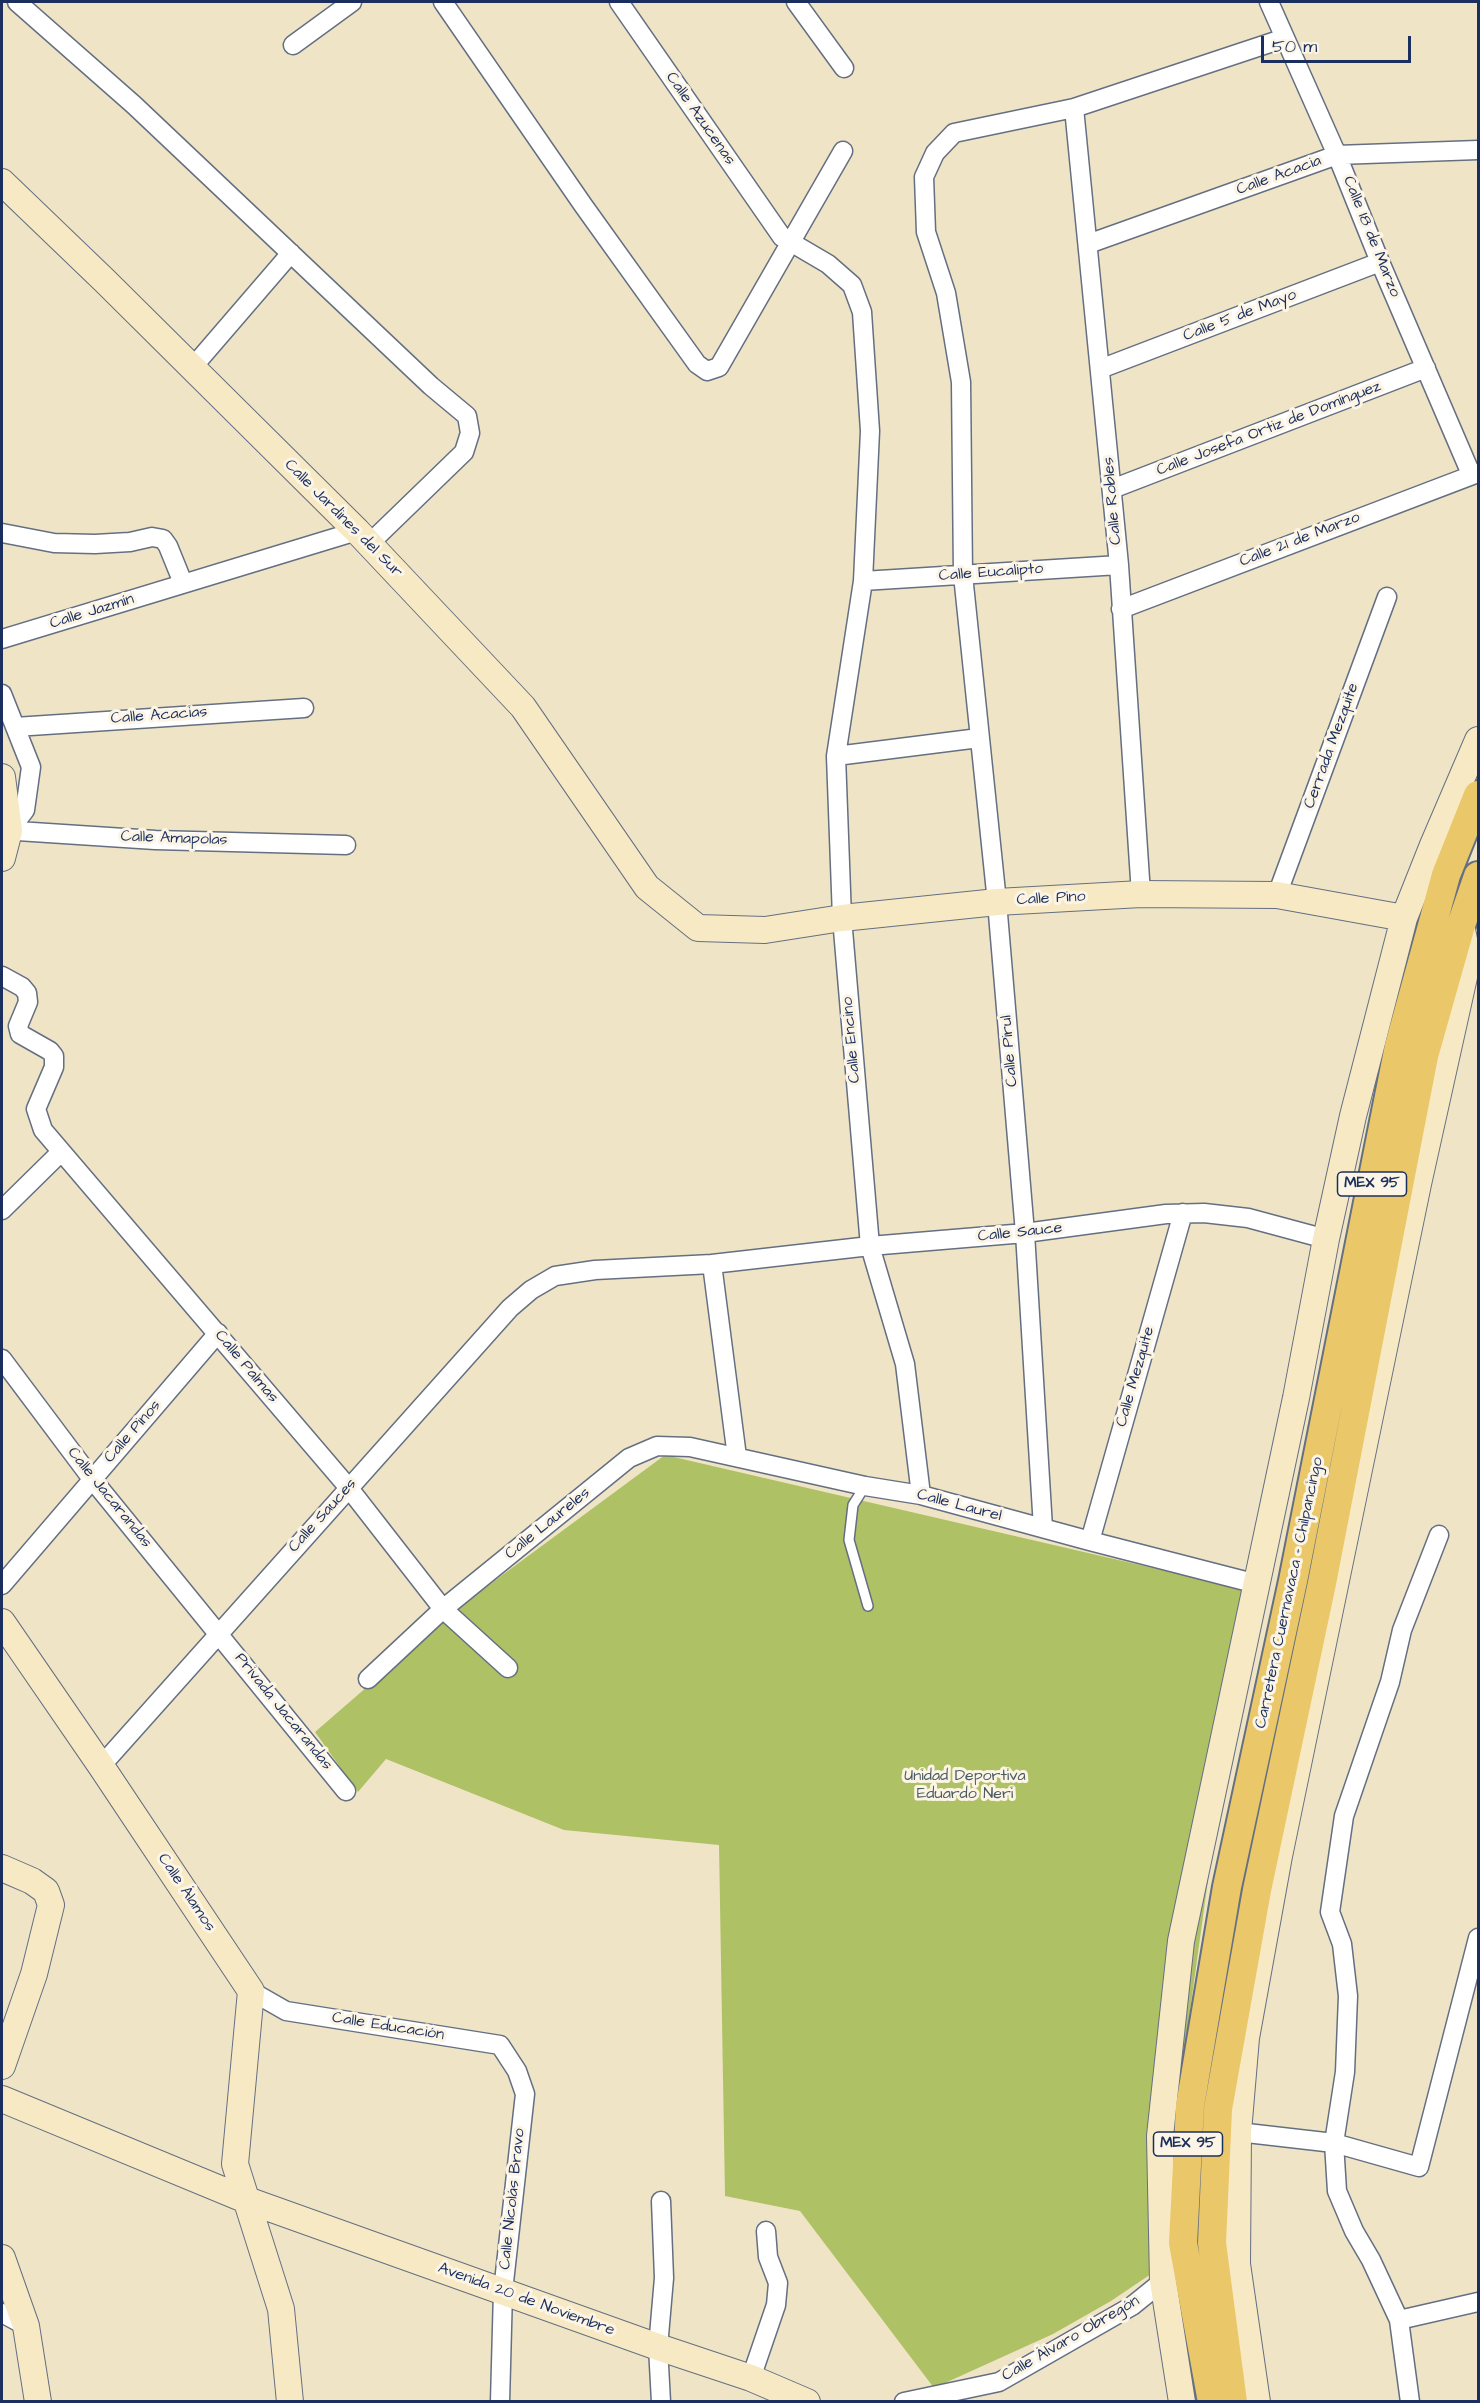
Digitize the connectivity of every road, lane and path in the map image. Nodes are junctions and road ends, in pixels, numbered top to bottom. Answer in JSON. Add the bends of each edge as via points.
{"nodes":[{"id":1,"x":17,"y":2,"type":"edge"},
{"id":2,"x":352,"y":2,"type":"edge"},
{"id":3,"x":443,"y":2,"type":"edge"},
{"id":4,"x":619,"y":2,"type":"edge"},
{"id":5,"x":796,"y":2,"type":"edge"},
{"id":6,"x":1269,"y":2,"type":"edge"},
{"id":7,"x":1285,"y":38,"type":"junction"},
{"id":8,"x":292,"y":45,"type":"dead end"},
{"id":9,"x":844,"y":68,"type":"dead end"},
{"id":10,"x":1074,"y":108,"type":"junction"},
{"id":11,"x":1479,"y":150,"type":"edge"},
{"id":12,"x":843,"y":151,"type":"dead end"},
{"id":13,"x":1337,"y":155,"type":"junction"},
{"id":14,"x":2,"y":182,"type":"edge"},
{"id":15,"x":787,"y":240,"type":"junction"},
{"id":16,"x":1088,"y":244,"type":"junction"},
{"id":17,"x":291,"y":253,"type":"junction"},
{"id":18,"x":1380,"y":262,"type":"junction"},
{"id":19,"x":192,"y":368,"type":"junction"},
{"id":20,"x":1426,"y":368,"type":"junction"},
{"id":21,"x":1100,"y":369,"type":"junction"},
{"id":22,"x":1475,"y":473,"type":"edge"},
{"id":23,"x":1112,"y":489,"type":"junction"},
{"id":24,"x":2,"y":533,"type":"edge"},
{"id":25,"x":363,"y":537,"type":"junction"},
{"id":26,"x":1119,"y":565,"type":"junction"},
{"id":27,"x":963,"y":575,"type":"junction"},
{"id":28,"x":863,"y":581,"type":"junction"},
{"id":29,"x":183,"y":583,"type":"junction"},
{"id":30,"x":1387,"y":597,"type":"dead end"},
{"id":31,"x":1121,"y":609,"type":"junction"},
{"id":32,"x":2,"y":639,"type":"edge"},
{"id":33,"x":2,"y":694,"type":"edge"},
{"id":34,"x":304,"y":708,"type":"dead end"},
{"id":35,"x":15,"y":727,"type":"junction"},
{"id":36,"x":979,"y":738,"type":"junction"},
{"id":37,"x":1479,"y":740,"type":"edge"},
{"id":38,"x":836,"y":756,"type":"junction"},
{"id":39,"x":2,"y":777,"type":"edge"},
{"id":40,"x":1479,"y":795,"type":"edge"},
{"id":41,"x":5,"y":831,"type":"edge"},
{"id":42,"x":346,"y":845,"type":"dead end"},
{"id":43,"x":2,"y":858,"type":"edge"},
{"id":44,"x":1479,"y":876,"type":"edge"},
{"id":45,"x":1141,"y":894,"type":"junction"},
{"id":46,"x":1277,"y":895,"type":"junction"},
{"id":47,"x":997,"y":902,"type":"junction"},
{"id":48,"x":842,"y":918,"type":"junction"},
{"id":49,"x":1404,"y":918,"type":"junction"},
{"id":50,"x":1461,"y":925,"type":"junction"},
{"id":51,"x":698,"y":928,"type":"joint"},
{"id":52,"x":2,"y":976,"type":"edge"},
{"id":53,"x":61,"y":1152,"type":"junction"},
{"id":54,"x":2,"y":1210,"type":"edge"},
{"id":55,"x":1183,"y":1213,"type":"junction"},
{"id":56,"x":1025,"y":1233,"type":"junction"},
{"id":57,"x":1326,"y":1239,"type":"junction"},
{"id":58,"x":870,"y":1246,"type":"junction"},
{"id":59,"x":712,"y":1264,"type":"junction"},
{"id":60,"x":555,"y":1276,"type":"joint"},
{"id":61,"x":218,"y":1334,"type":"junction"},
{"id":62,"x":2,"y":1359,"type":"edge"},
{"id":63,"x":657,"y":1446,"type":"joint"},
{"id":64,"x":737,"y":1457,"type":"junction"},
{"id":65,"x":92,"y":1479,"type":"junction"},
{"id":66,"x":865,"y":1486,"type":"junction"},
{"id":67,"x":348,"y":1487,"type":"junction"},
{"id":68,"x":921,"y":1495,"type":"junction"},
{"id":69,"x":1043,"y":1528,"type":"junction"},
{"id":70,"x":1439,"y":1535,"type":"dead end"},
{"id":71,"x":1090,"y":1541,"type":"junction"},
{"id":72,"x":1257,"y":1584,"type":"junction"},
{"id":73,"x":2,"y":1585,"type":"edge"},
{"id":74,"x":868,"y":1606,"type":"dead end"},
{"id":75,"x":443,"y":1609,"type":"junction"},
{"id":76,"x":2,"y":1622,"type":"edge"},
{"id":77,"x":219,"y":1633,"type":"junction"},
{"id":78,"x":508,"y":1668,"type":"dead end"},
{"id":79,"x":368,"y":1679,"type":"dead end"},
{"id":80,"x":101,"y":1766,"type":"junction"},
{"id":81,"x":346,"y":1791,"type":"dead end"},
{"id":82,"x":2,"y":1868,"type":"edge"},
{"id":83,"x":1479,"y":1938,"type":"edge"},
{"id":84,"x":251,"y":1991,"type":"junction"},
{"id":85,"x":2,"y":2066,"type":"edge"},
{"id":86,"x":517,"y":2071,"type":"joint"},
{"id":87,"x":2,"y":2099,"type":"edge"},
{"id":88,"x":1238,"y":2132,"type":"junction"},
{"id":89,"x":1334,"y":2143,"type":"junction"},
{"id":90,"x":244,"y":2199,"type":"junction"},
{"id":91,"x":662,"y":2201,"type":"dead end"},
{"id":92,"x":766,"y":2231,"type":"dead end"},
{"id":93,"x":2,"y":2258,"type":"edge"},
{"id":94,"x":1162,"y":2281,"type":"junction"},
{"id":95,"x":503,"y":2291,"type":"junction"},
{"id":96,"x":1479,"y":2302,"type":"edge"},
{"id":97,"x":2,"y":2313,"type":"edge"},
{"id":98,"x":1399,"y":2320,"type":"junction"},
{"id":99,"x":26,"y":2326,"type":"junction"},
{"id":100,"x":658,"y":2347,"type":"junction"},
{"id":101,"x":751,"y":2378,"type":"junction"},
{"id":102,"x":38,"y":2402,"type":"edge"},
{"id":103,"x":290,"y":2402,"type":"edge"},
{"id":104,"x":500,"y":2402,"type":"edge"},
{"id":105,"x":661,"y":2402,"type":"edge"},
{"id":106,"x":807,"y":2402,"type":"edge"},
{"id":107,"x":904,"y":2402,"type":"edge"},
{"id":108,"x":1182,"y":2402,"type":"edge"},
{"id":109,"x":1212,"y":2402,"type":"edge"},
{"id":110,"x":1233,"y":2402,"type":"edge"},
{"id":111,"x":1257,"y":2402,"type":"edge"},
{"id":112,"x":1410,"y":2402,"type":"edge"}],
"edges":[{"from":1,"to":17,"type":"street","via":[[134,105]]},
{"from":2,"to":8,"type":"street"},
{"from":3,"to":15,"type":"street","via":[[583,205],[697,364],[707,371],[719,367]]},
{"from":4,"to":15,"type":"street","name":"Calle Azucenas"},
{"from":5,"to":9,"type":"street"},
{"from":6,"to":7,"type":"street","name":"Calle 18 de Marzo"},
{"from":7,"to":10,"type":"street","name":"Calle Pirul"},
{"from":7,"to":13,"type":"street","name":"Calle 18 de Marzo"},
{"from":10,"to":16,"type":"street","name":"Calle Robles"},
{"from":10,"to":27,"type":"street","name":"Calle Pirul","via":[[954,134],[935,153],[924,177],[926,232],[946,293],[961,382]]},
{"from":11,"to":13,"type":"street","name":"Calle Acacia"},
{"from":12,"to":15,"type":"street"},
{"from":13,"to":16,"type":"street","name":"Calle Acacia"},
{"from":13,"to":18,"type":"street","name":"Calle 18 de Marzo"},
{"from":14,"to":19,"type":"street","name":"Calle Jardines del Sur"},
{"from":15,"to":28,"type":"street","name":"Calle Encino","via":[[828,264],[852,285],[862,312],[870,431]]},
{"from":16,"to":21,"type":"street","name":"Calle Robles"},
{"from":17,"to":19,"type":"street"},
{"from":17,"to":25,"type":"street","via":[[467,416],[470,433],[464,452]]},
{"from":18,"to":20,"type":"street","name":"Calle 18 de Marzo"},
{"from":18,"to":21,"type":"street","name":"Calle 5 de Mayo"},
{"from":19,"to":25,"type":"street","name":"Calle Jardines del Sur"},
{"from":20,"to":22,"type":"street","name":"Calle 18 de Marzo"},
{"from":20,"to":23,"type":"street","name":"Calle Josefa Ortiz de Domínguez"},
{"from":21,"to":23,"type":"street","name":"Calle Robles"},
{"from":22,"to":31,"type":"street","name":"Calle 21 de Marzo"},
{"from":23,"to":26,"type":"street","name":"Calle Robles"},
{"from":24,"to":29,"type":"street","via":[[54,543],[163,539]]},
{"from":25,"to":29,"type":"street","name":"Calle Jazmín"},
{"from":25,"to":51,"type":"street","name":"Calle Jardines del Sur","via":[[523,707],[647,887]]},
{"from":26,"to":27,"type":"street","name":"Calle Eucalipto"},
{"from":26,"to":31,"type":"street","name":"Calle Robles"},
{"from":27,"to":28,"type":"street","name":"Calle Eucalipto"},
{"from":27,"to":36,"type":"street","name":"Calle Pirul"},
{"from":28,"to":38,"type":"street","name":"Calle Encino"},
{"from":29,"to":32,"type":"street","name":"Calle Jazmín"},
{"from":30,"to":46,"type":"street","name":"Cerrada Mezquite"},
{"from":31,"to":45,"type":"street","name":"Calle Robles"},
{"from":33,"to":35,"type":"street"},
{"from":34,"to":35,"type":"street","name":"Calle Acacias"},
{"from":35,"to":41,"type":"street","via":[[31,766],[25,810]]},
{"from":36,"to":38,"type":"street"},
{"from":36,"to":47,"type":"street","name":"Calle Pirul"},
{"from":37,"to":49,"type":"street"},
{"from":38,"to":48,"type":"street","name":"Calle Encino"},
{"from":39,"to":41,"type":"street"},
{"from":40,"to":109,"type":"main road","name":"Carretera Cuernavaca - Chilpancingo","number":"MEX 95","via":[[1446,874],[1399,1046],[1296,1570],[1227,1887],[1190,2106],[1183,2243]]},
{"from":41,"to":42,"type":"street","name":"Calle Amapolas"},
{"from":41,"to":43,"type":"street"},
{"from":44,"to":50,"type":"main road","name":"Carretera Cuernavaca - Chilpancingo","number":"MEX 95"},
{"from":45,"to":46,"type":"street","name":"Calle Pino"},
{"from":45,"to":47,"type":"street","name":"Calle Pino"},
{"from":46,"to":49,"type":"street","name":"Calle Pino"},
{"from":47,"to":48,"type":"street","name":"Calle Pino"},
{"from":47,"to":56,"type":"street","name":"Calle Pirul"},
{"from":48,"to":51,"type":"street","name":"Calle Pino","via":[[765,930]]},
{"from":48,"to":58,"type":"street","name":"Calle Encino"},
{"from":49,"to":57,"type":"street"},
{"from":50,"to":88,"type":"street","via":[[1468,959],[1279,1856],[1246,2038]]},
{"from":50,"to":110,"type":"main road","name":"Carretera Cuernavaca - Chilpancingo","number":"MEX 95","via":[[1424,1056],[1322,1583],[1257,1890],[1218,2109],[1212,2243]]},
{"from":52,"to":53,"type":"street","name":"Calle Palmas","via":[[27,993],[28,1002],[18,1026],[20,1034],[54,1056],[54,1067],[36,1109],[43,1130]]},
{"from":53,"to":54,"type":"street"},
{"from":53,"to":61,"type":"street","name":"Calle Palmas"},
{"from":55,"to":56,"type":"street","name":"Calle Sauce"},
{"from":55,"to":57,"type":"street","name":"Calle Sauce","via":[[1248,1218]]},
{"from":55,"to":71,"type":"street","name":"Calle Mezquite"},
{"from":56,"to":58,"type":"street","name":"Calle Sauce"},
{"from":56,"to":69,"type":"street","name":"Calle Pirul"},
{"from":57,"to":72,"type":"street"},
{"from":58,"to":59,"type":"street","name":"Calle Sauce"},
{"from":58,"to":68,"type":"street","name":"Calle Encino","via":[[905,1364]]},
{"from":59,"to":60,"type":"street","name":"Calle Sauce"},
{"from":59,"to":64,"type":"street"},
{"from":60,"to":67,"type":"street","name":"Calle Sauces","via":[[510,1308]]},
{"from":61,"to":65,"type":"street","name":"Calle Pinos"},
{"from":61,"to":67,"type":"street","name":"Calle Palmas"},
{"from":62,"to":65,"type":"street","name":"Calle Jacarandas"},
{"from":63,"to":64,"type":"street","name":"Calle Laurel"},
{"from":63,"to":75,"type":"street","name":"Calle Laureles","via":[[629,1458]]},
{"from":64,"to":66,"type":"street","name":"Calle Laurel"},
{"from":65,"to":73,"type":"street","name":"Calle Pinos"},
{"from":65,"to":77,"type":"street","name":"Calle Jacarandas"},
{"from":66,"to":68,"type":"street","name":"Calle Laurel"},
{"from":66,"to":74,"type":"lane","via":[[853,1505],[849,1540]]},
{"from":67,"to":75,"type":"street","name":"Calle Palmas"},
{"from":67,"to":77,"type":"street","name":"Calle Sauces"},
{"from":68,"to":69,"type":"street","name":"Calle Laurel"},
{"from":69,"to":71,"type":"street","name":"Calle Laurel"},
{"from":70,"to":89,"type":"street","via":[[1402,1630],[1390,1682],[1344,1816],[1330,1912],[1342,1944],[1348,1996],[1345,2072]]},
{"from":71,"to":72,"type":"street","name":"Calle Laurel"},
{"from":72,"to":94,"type":"street","via":[[1181,1941],[1160,2136]]},
{"from":75,"to":78,"type":"street","name":"Calle Palmas"},
{"from":75,"to":79,"type":"street","name":"Calle Laureles"},
{"from":76,"to":80,"type":"street","name":"Calle Álamos"},
{"from":77,"to":80,"type":"street","name":"Calle Sauces"},
{"from":77,"to":81,"type":"street","name":"Privada Jacarandas"},
{"from":80,"to":84,"type":"street","name":"Calle Álamos"},
{"from":82,"to":85,"type":"street","via":[[46,1891],[51,1905],[34,1974]]},
{"from":83,"to":89,"type":"street","via":[[1419,2167]]},
{"from":84,"to":86,"type":"street","name":"Calle Educación","via":[[286,2011],[500,2045]]},
{"from":84,"to":90,"type":"street","via":[[235,2164]]},
{"from":86,"to":95,"type":"street","name":"Calle Nicolás Bravo","via":[[525,2094]]},
{"from":87,"to":90,"type":"street","name":"Avenida 20 de Noviembre"},
{"from":88,"to":89,"type":"street"},
{"from":88,"to":111,"type":"street","via":[[1237,2264]]},
{"from":89,"to":98,"type":"street","via":[[1337,2191]]},
{"from":90,"to":95,"type":"street","name":"Avenida 20 de Noviembre"},
{"from":90,"to":103,"type":"street","via":[[281,2308]]},
{"from":91,"to":100,"type":"street","via":[[664,2278]]},
{"from":92,"to":101,"type":"street","via":[[768,2257],[778,2283],[776,2304]]},
{"from":93,"to":99,"type":"street"},
{"from":94,"to":107,"type":"street","name":"Calle Álvaro Obregón","via":[[1132,2306],[999,2382]]},
{"from":94,"to":108,"type":"street"},
{"from":95,"to":100,"type":"street","name":"Avenida 20 de Noviembre"},
{"from":95,"to":104,"type":"street","name":"Calle Nicolás Bravo"},
{"from":96,"to":98,"type":"street"},
{"from":97,"to":99,"type":"street"},
{"from":98,"to":112,"type":"street"},
{"from":99,"to":102,"type":"street"},
{"from":100,"to":101,"type":"street","name":"Avenida 20 de Noviembre"},
{"from":100,"to":105,"type":"street"},
{"from":101,"to":106,"type":"street","name":"Avenida 20 de Noviembre"}]}
